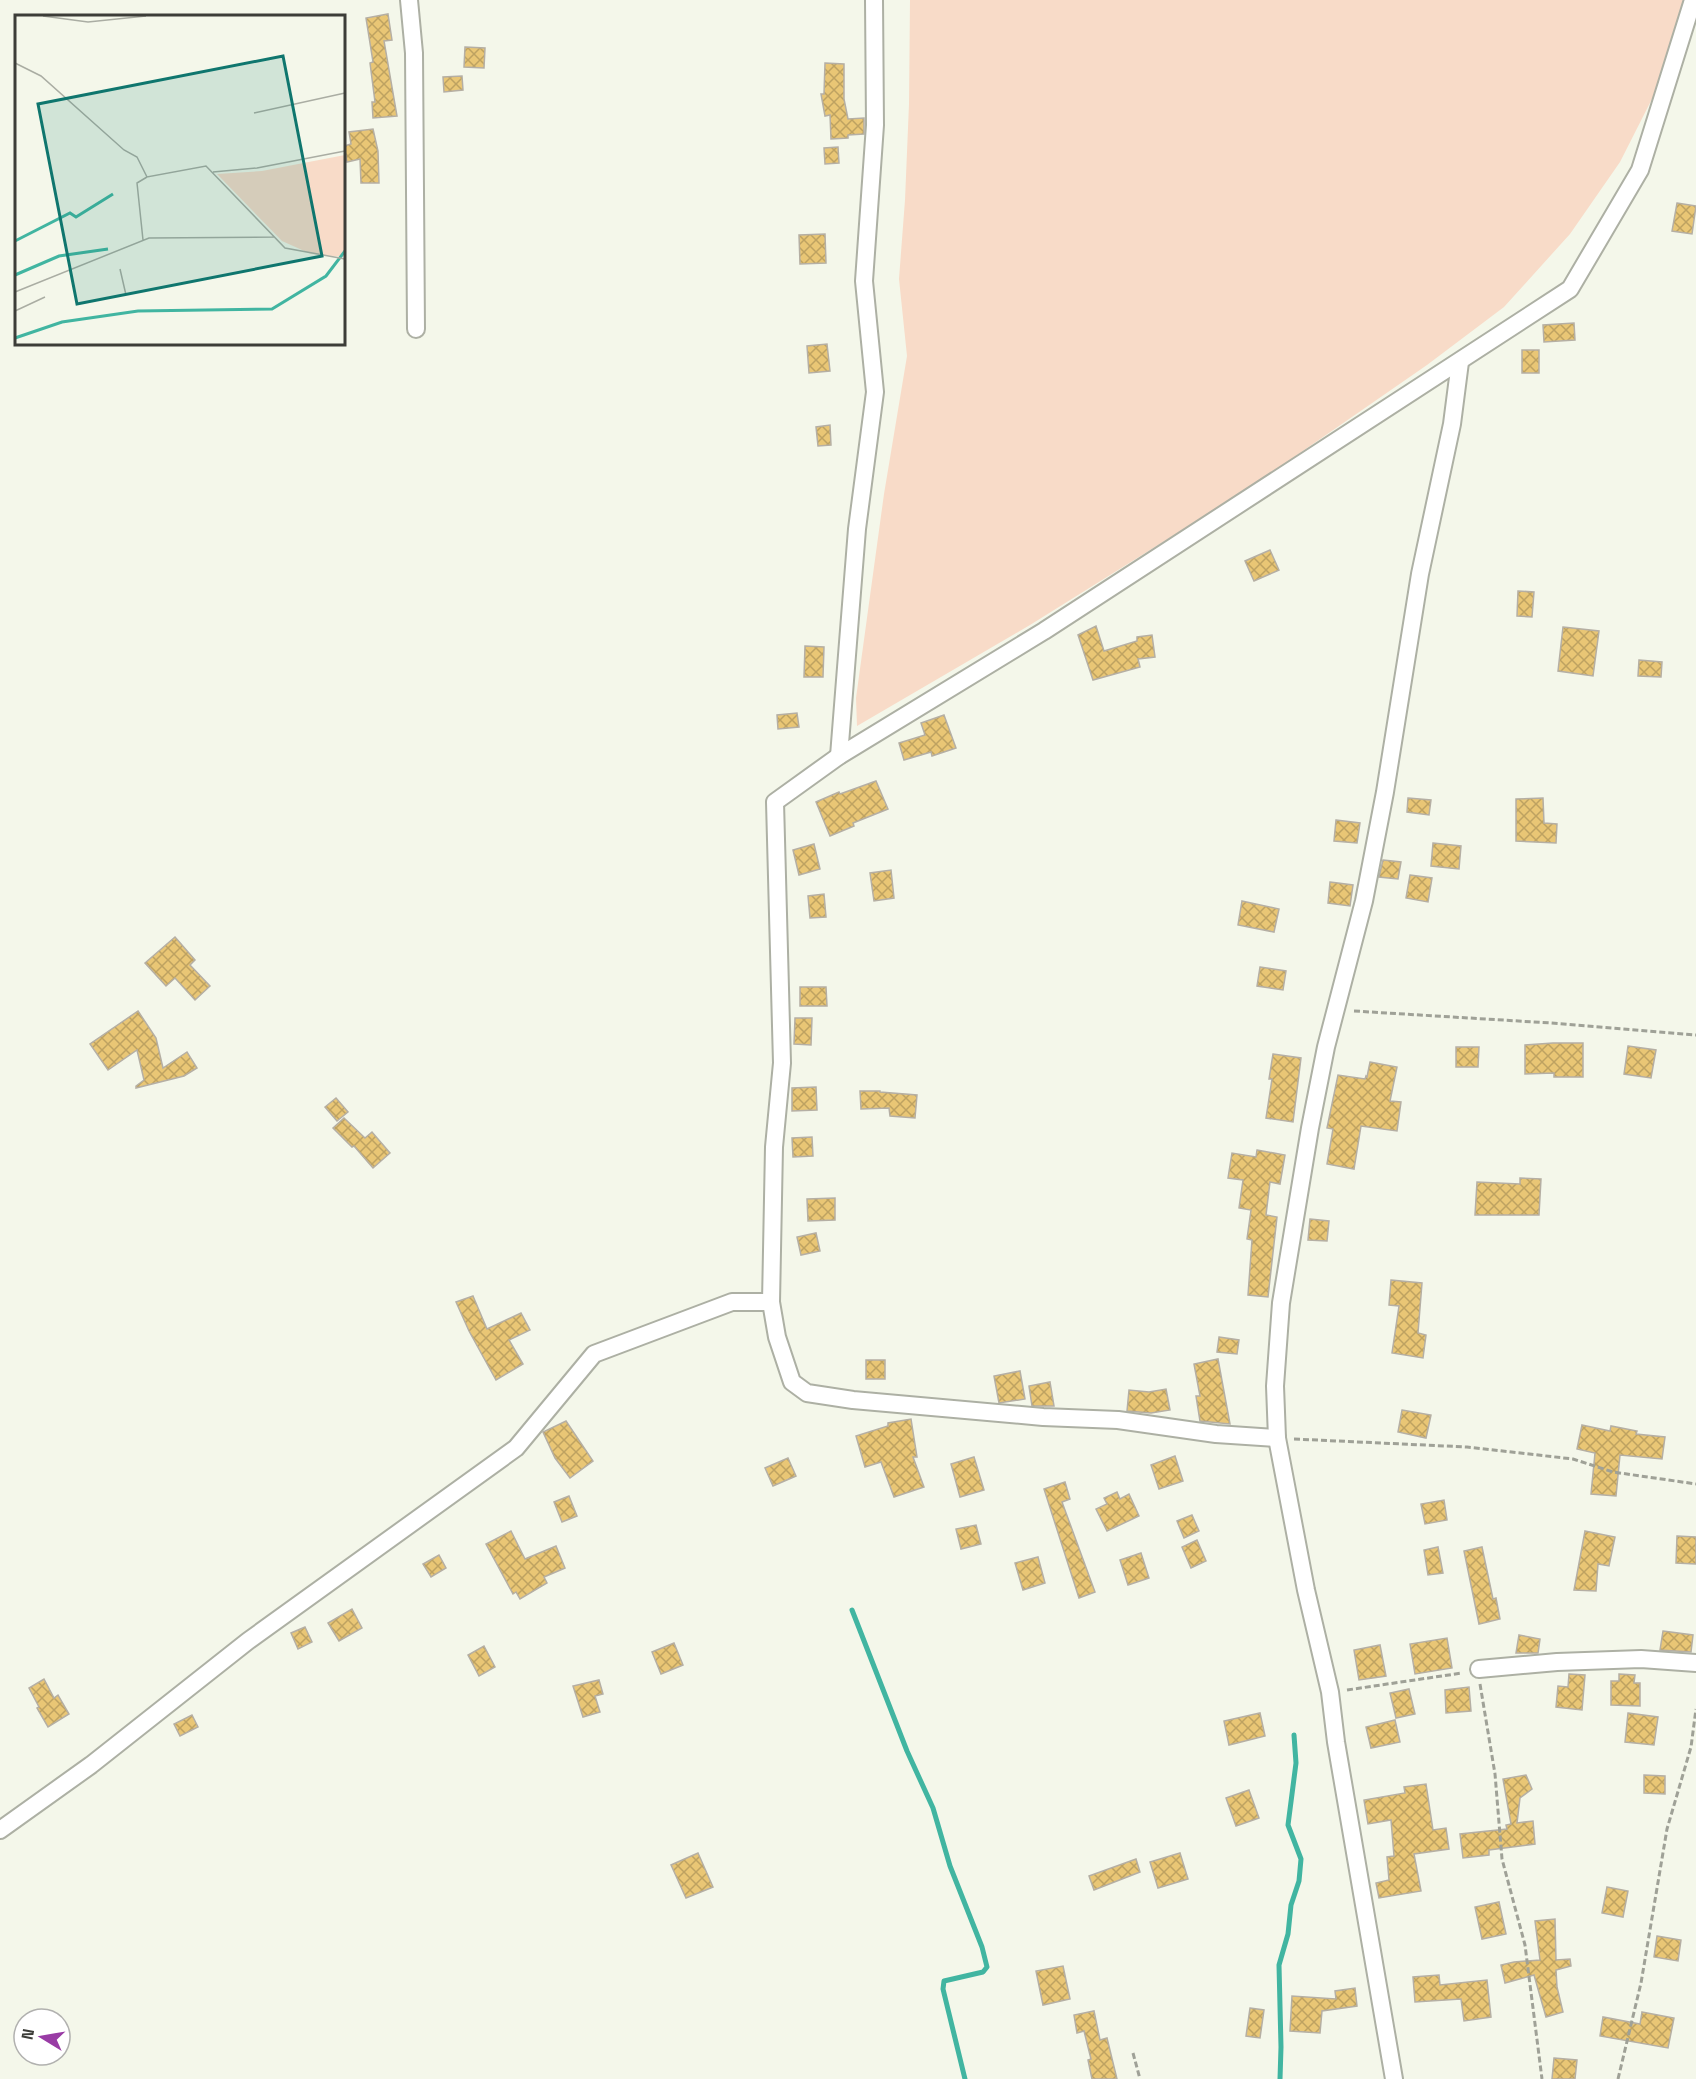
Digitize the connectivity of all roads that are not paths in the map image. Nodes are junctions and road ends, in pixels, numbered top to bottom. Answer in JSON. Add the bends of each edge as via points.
{"nodes":[{"id":1,"x":409,"y":0,"type":"edge"},
{"id":2,"x":874,"y":0,"type":"edge"},
{"id":3,"x":1693,"y":0,"type":"edge"},
{"id":4,"x":416,"y":329,"type":"dead end"},
{"id":5,"x":1460,"y":362,"type":"junction"},
{"id":6,"x":839,"y":756,"type":"junction"},
{"id":7,"x":771,"y":1302,"type":"junction"},
{"id":8,"x":1277,"y":1438,"type":"junction"},
{"id":9,"x":1696,"y":1663,"type":"edge"},
{"id":10,"x":1479,"y":1669,"type":"road end"},
{"id":11,"x":0,"y":1830,"type":"edge"},
{"id":12,"x":1394,"y":2079,"type":"edge"}],
"edges":[{"from":1,"to":4,"type":"street","via":[[414,53]]},
{"from":2,"to":6,"type":"street","via":[[875,125],[864,281],[874,392],[857,529]]},
{"from":3,"to":5,"type":"street","via":[[1640,170],[1570,289]]},
{"from":5,"to":6,"type":"street","via":[[1044,631]]},
{"from":5,"to":8,"type":"street","via":[[1364,902],[1326,1047],[1310,1128],[1281,1303],[1275,1386]]},
{"from":6,"to":7,"type":"street","via":[[775,802],[782,1063],[774,1147]]},
{"from":7,"to":8,"type":"street","via":[[777,1337],[792,1382],[807,1393]]},
{"from":7,"to":11,"type":"street","via":[[732,1302],[594,1353],[516,1448],[248,1641],[92,1765]]},
{"from":8,"to":12,"type":"street","via":[[1330,1692]]},
{"from":9,"to":10,"type":"street","via":[[1641,1659]]}]}
